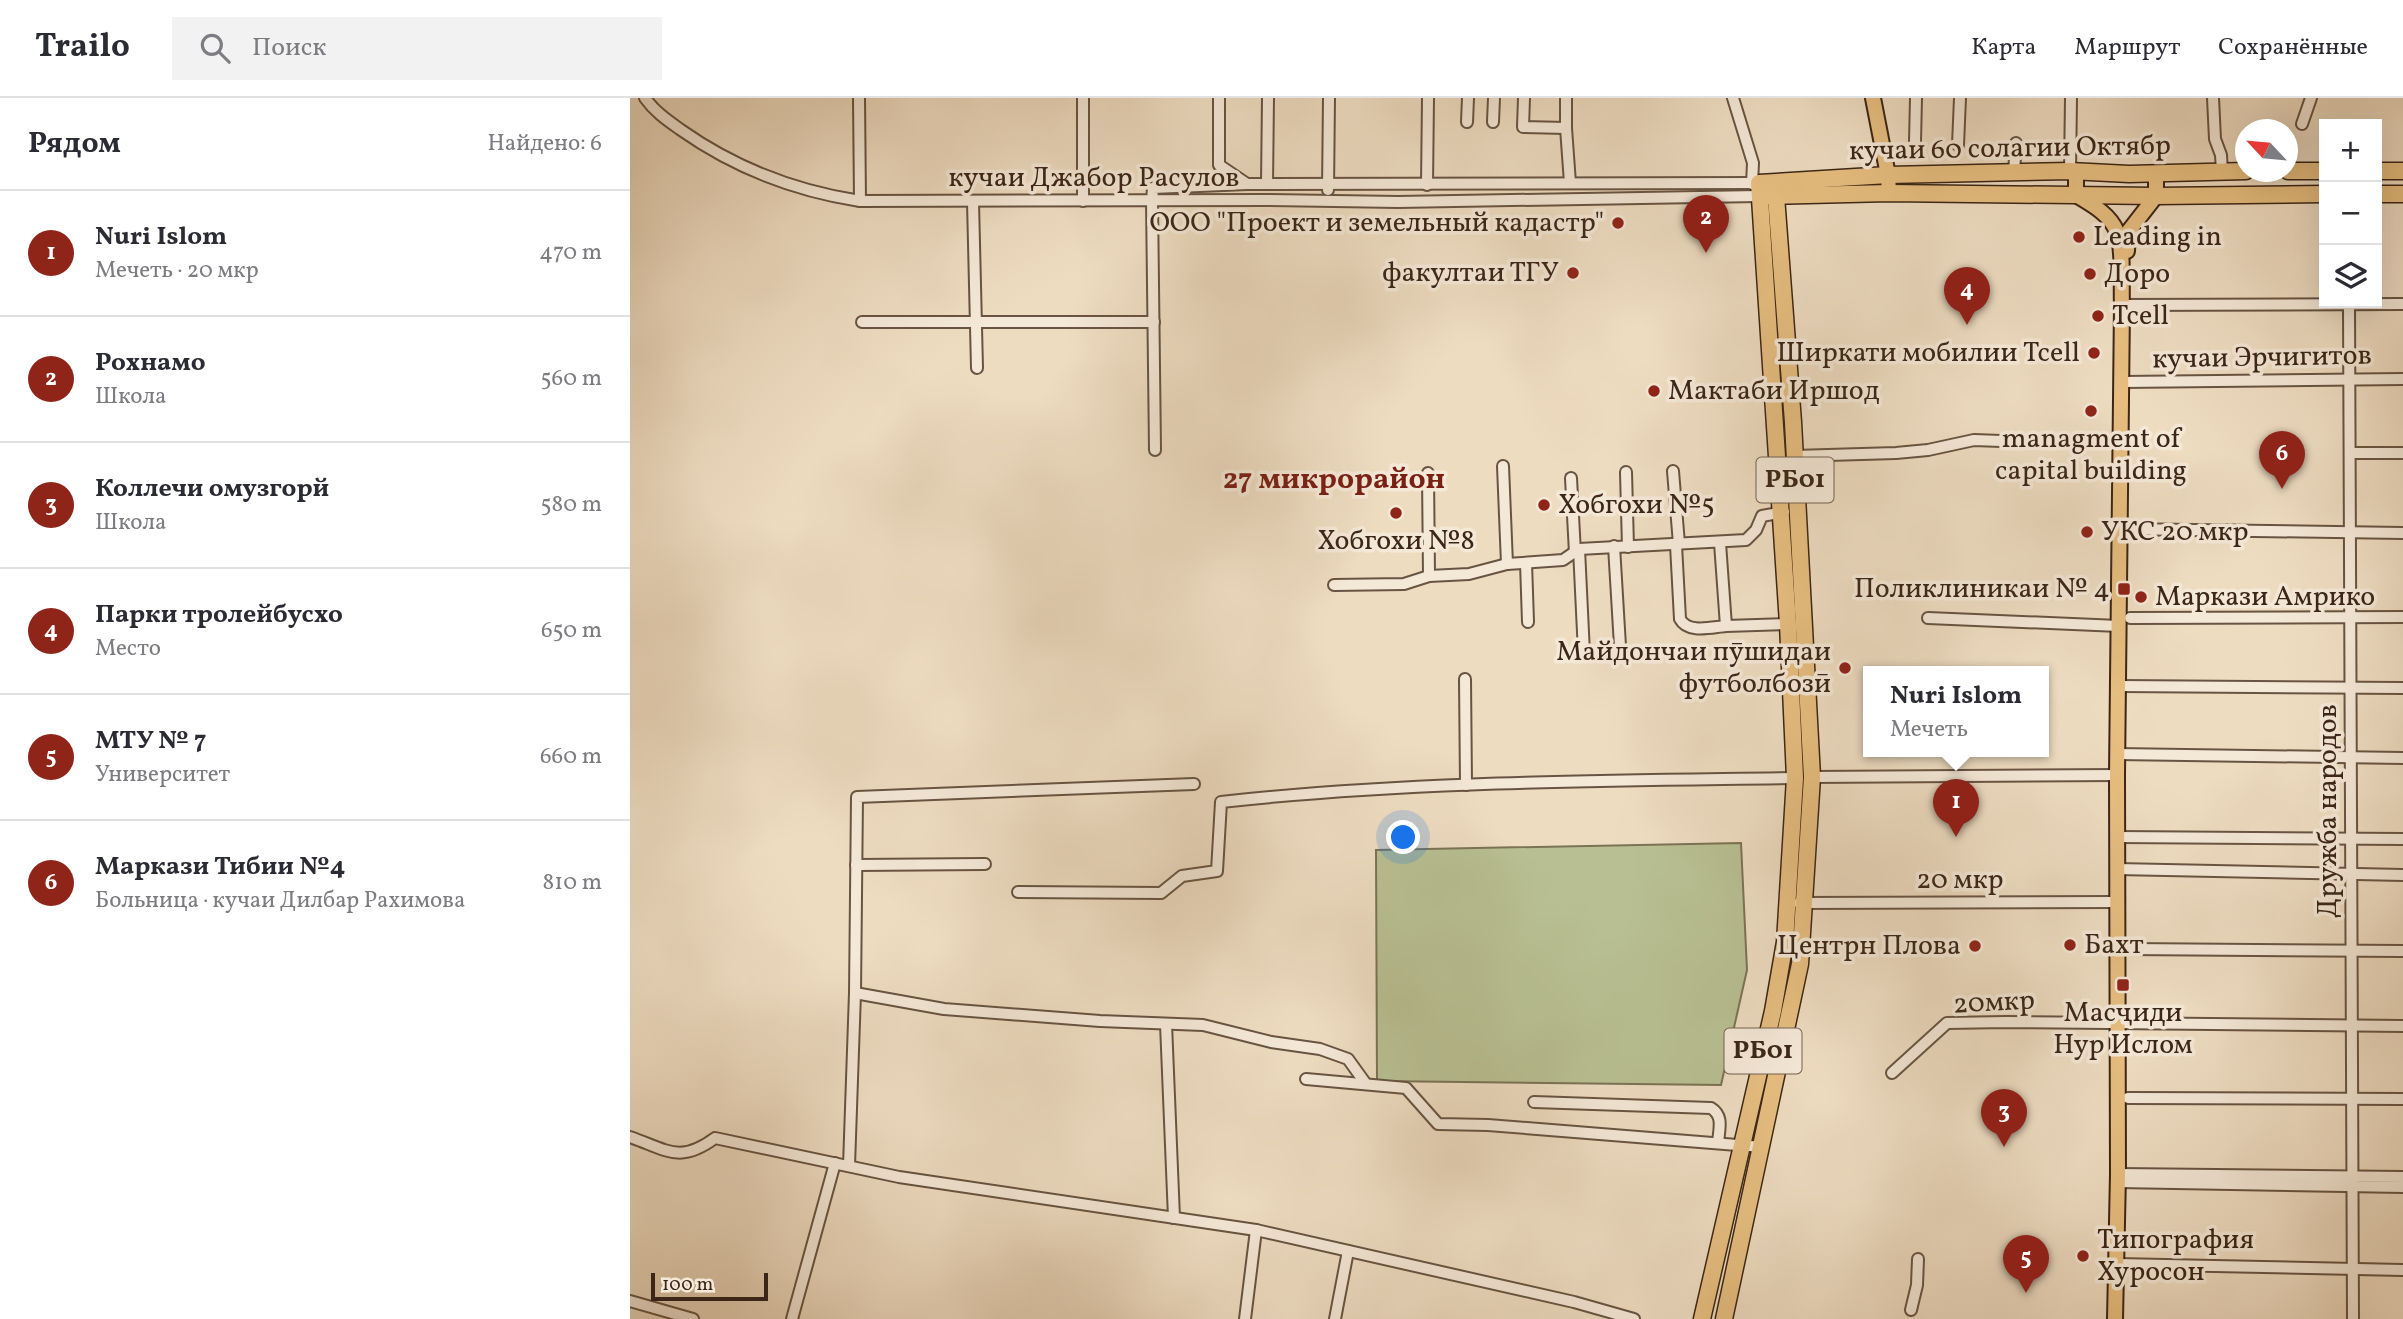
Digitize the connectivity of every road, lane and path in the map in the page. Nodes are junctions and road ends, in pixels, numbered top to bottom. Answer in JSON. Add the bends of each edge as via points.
{"nodes":[{"id":1,"x":645,"y":98,"type":"edge"},
{"id":2,"x":859,"y":98,"type":"edge"},
{"id":3,"x":1083,"y":98,"type":"edge"},
{"id":4,"x":1219,"y":98,"type":"edge"},
{"id":5,"x":1268,"y":98,"type":"edge"},
{"id":6,"x":1329,"y":98,"type":"edge"},
{"id":7,"x":1428,"y":98,"type":"edge"},
{"id":8,"x":1468,"y":98,"type":"edge"},
{"id":9,"x":1494,"y":98,"type":"edge"},
{"id":10,"x":1524,"y":98,"type":"edge"},
{"id":11,"x":1566,"y":98,"type":"edge"},
{"id":12,"x":1733,"y":98,"type":"edge"},
{"id":13,"x":1873,"y":98,"type":"edge"},
{"id":14,"x":1916,"y":98,"type":"edge"},
{"id":15,"x":1960,"y":98,"type":"edge"},
{"id":16,"x":2071,"y":98,"type":"edge"},
{"id":17,"x":2213,"y":98,"type":"edge"},
{"id":18,"x":2311,"y":98,"type":"edge"},
{"id":19,"x":1467,"y":121,"type":"dead end"},
{"id":20,"x":1493,"y":122,"type":"dead end"},
{"id":21,"x":2302,"y":124,"type":"dead end"},
{"id":22,"x":1566,"y":128,"type":"junction"},
{"id":23,"x":1915,"y":142,"type":"dead end"},
{"id":24,"x":2016,"y":143,"type":"dead end"},
{"id":25,"x":1958,"y":145,"type":"dead end"},
{"id":26,"x":2072,"y":167,"type":"junction"},
{"id":27,"x":2235,"y":171,"type":"edge"},
{"id":28,"x":2298,"y":171,"type":"edge"},
{"id":29,"x":2319,"y":171,"type":"edge"},
{"id":30,"x":2382,"y":171,"type":"edge"},
{"id":31,"x":2403,"y":171,"type":"edge"},
{"id":32,"x":2014,"y":172,"type":"junction"},
{"id":33,"x":2222,"y":172,"type":"junction"},
{"id":34,"x":2156,"y":173,"type":"junction"},
{"id":35,"x":1888,"y":175,"type":"junction"},
{"id":36,"x":2281,"y":182,"type":"edge"},
{"id":37,"x":1570,"y":183,"type":"junction"},
{"id":38,"x":1622,"y":183,"type":"junction"},
{"id":39,"x":1670,"y":183,"type":"junction"},
{"id":40,"x":1247,"y":184,"type":"junction"},
{"id":41,"x":1267,"y":184,"type":"junction"},
{"id":42,"x":1427,"y":185,"type":"junction"},
{"id":43,"x":1328,"y":186,"type":"junction"},
{"id":44,"x":1764,"y":188,"type":"junction"},
{"id":45,"x":1889,"y":193,"type":"junction"},
{"id":46,"x":2319,"y":194,"type":"edge"},
{"id":47,"x":2382,"y":194,"type":"edge"},
{"id":48,"x":2403,"y":194,"type":"edge"},
{"id":49,"x":2076,"y":195,"type":"junction"},
{"id":50,"x":2287,"y":195,"type":"junction"},
{"id":51,"x":2156,"y":197,"type":"junction"},
{"id":52,"x":1621,"y":198,"type":"junction"},
{"id":53,"x":1669,"y":198,"type":"junction"},
{"id":54,"x":1329,"y":200,"type":"junction"},
{"id":55,"x":860,"y":201,"type":"junction"},
{"id":56,"x":1083,"y":201,"type":"junction"},
{"id":57,"x":1152,"y":201,"type":"junction"},
{"id":58,"x":973,"y":202,"type":"junction"},
{"id":59,"x":2319,"y":303,"type":"edge"},
{"id":60,"x":2382,"y":304,"type":"edge"},
{"id":61,"x":2403,"y":304,"type":"edge"},
{"id":62,"x":2122,"y":305,"type":"junction"},
{"id":63,"x":2349,"y":308,"type":"edge"},
{"id":64,"x":1154,"y":321,"type":"junction"},
{"id":65,"x":862,"y":322,"type":"dead end"},
{"id":66,"x":977,"y":322,"type":"junction"},
{"id":67,"x":977,"y":368,"type":"dead end"},
{"id":68,"x":2349,"y":379,"type":"junction"},
{"id":69,"x":2403,"y":379,"type":"edge"},
{"id":70,"x":2122,"y":382,"type":"junction"},
{"id":71,"x":2000,"y":442,"type":"dead end"},
{"id":72,"x":1155,"y":450,"type":"dead end"},
{"id":73,"x":2350,"y":453,"type":"junction"},
{"id":74,"x":2403,"y":453,"type":"edge"},
{"id":75,"x":1794,"y":456,"type":"junction"},
{"id":76,"x":1503,"y":466,"type":"dead end"},
{"id":77,"x":1673,"y":471,"type":"dead end"},
{"id":78,"x":1626,"y":472,"type":"dead end"},
{"id":79,"x":1428,"y":473,"type":"dead end"},
{"id":80,"x":1571,"y":478,"type":"dead end"},
{"id":81,"x":1779,"y":512,"type":"junction"},
{"id":82,"x":1797,"y":512,"type":"junction"},
{"id":83,"x":2120,"y":529,"type":"junction"},
{"id":84,"x":2350,"y":533,"type":"junction"},
{"id":85,"x":2403,"y":533,"type":"edge"},
{"id":86,"x":1720,"y":543,"type":"junction"},
{"id":87,"x":1677,"y":545,"type":"junction"},
{"id":88,"x":1614,"y":546,"type":"junction"},
{"id":89,"x":1628,"y":547,"type":"junction"},
{"id":90,"x":1577,"y":551,"type":"junction"},
{"id":91,"x":1526,"y":563,"type":"junction"},
{"id":92,"x":1507,"y":564,"type":"junction"},
{"id":93,"x":1429,"y":576,"type":"junction"},
{"id":94,"x":1334,"y":585,"type":"dead end"},
{"id":95,"x":2350,"y":617,"type":"junction"},
{"id":96,"x":2403,"y":617,"type":"edge"},
{"id":97,"x":1928,"y":618,"type":"dead end"},
{"id":98,"x":1528,"y":622,"type":"dead end"},
{"id":99,"x":1788,"y":624,"type":"junction"},
{"id":100,"x":2121,"y":624,"type":"junction"},
{"id":101,"x":1727,"y":626,"type":"junction"},
{"id":102,"x":1620,"y":646,"type":"dead end"},
{"id":103,"x":1584,"y":653,"type":"dead end"},
{"id":104,"x":1465,"y":679,"type":"dead end"},
{"id":105,"x":2119,"y":686,"type":"junction"},
{"id":106,"x":2351,"y":687,"type":"junction"},
{"id":107,"x":2403,"y":688,"type":"edge"},
{"id":108,"x":2118,"y":754,"type":"junction"},
{"id":109,"x":2351,"y":757,"type":"junction"},
{"id":110,"x":2403,"y":758,"type":"edge"},
{"id":111,"x":2117,"y":775,"type":"junction"},
{"id":112,"x":1812,"y":777,"type":"junction"},
{"id":113,"x":1795,"y":778,"type":"junction"},
{"id":114,"x":1194,"y":784,"type":"dead end"},
{"id":115,"x":1466,"y":785,"type":"junction"},
{"id":116,"x":2117,"y":837,"type":"junction"},
{"id":117,"x":2351,"y":839,"type":"junction"},
{"id":118,"x":2403,"y":839,"type":"edge"},
{"id":119,"x":985,"y":864,"type":"dead end"},
{"id":120,"x":856,"y":865,"type":"junction"},
{"id":121,"x":2117,"y":869,"type":"junction"},
{"id":122,"x":2351,"y":875,"type":"junction"},
{"id":123,"x":2403,"y":875,"type":"edge"},
{"id":124,"x":1018,"y":892,"type":"dead end"},
{"id":125,"x":1788,"y":900,"type":"junction"},
{"id":126,"x":2116,"y":902,"type":"junction"},
{"id":127,"x":1805,"y":904,"type":"junction"},
{"id":128,"x":2127,"y":949,"type":"dead end"},
{"id":129,"x":2351,"y":950,"type":"junction"},
{"id":130,"x":2403,"y":951,"type":"edge"},
{"id":131,"x":855,"y":992,"type":"junction"},
{"id":132,"x":1166,"y":1024,"type":"junction"},
{"id":133,"x":2121,"y":1024,"type":"junction"},
{"id":134,"x":2352,"y":1026,"type":"junction"},
{"id":135,"x":2403,"y":1026,"type":"edge"},
{"id":136,"x":1892,"y":1073,"type":"dead end"},
{"id":137,"x":1306,"y":1079,"type":"dead end"},
{"id":138,"x":1366,"y":1084,"type":"junction"},
{"id":139,"x":2128,"y":1098,"type":"dead end"},
{"id":140,"x":2352,"y":1099,"type":"junction"},
{"id":141,"x":2403,"y":1099,"type":"edge"},
{"id":142,"x":1534,"y":1102,"type":"dead end"},
{"id":143,"x":630,"y":1137,"type":"edge"},
{"id":144,"x":1718,"y":1143,"type":"junction"},
{"id":145,"x":1743,"y":1145,"type":"junction"},
{"id":146,"x":1762,"y":1147,"type":"junction"},
{"id":147,"x":835,"y":1163,"type":"junction"},
{"id":148,"x":849,"y":1166,"type":"junction"},
{"id":149,"x":2403,"y":1177,"type":"edge"},
{"id":150,"x":2118,"y":1178,"type":"junction"},
{"id":151,"x":2352,"y":1182,"type":"junction"},
{"id":152,"x":2403,"y":1187,"type":"edge"},
{"id":153,"x":1174,"y":1218,"type":"junction"},
{"id":154,"x":1256,"y":1230,"type":"junction"},
{"id":155,"x":1348,"y":1251,"type":"junction"},
{"id":156,"x":1918,"y":1259,"type":"dead end"},
{"id":157,"x":2117,"y":1264,"type":"junction"},
{"id":158,"x":2353,"y":1270,"type":"junction"},
{"id":159,"x":2403,"y":1270,"type":"edge"},
{"id":160,"x":630,"y":1301,"type":"edge"},
{"id":161,"x":1912,"y":1310,"type":"dead end"},
{"id":162,"x":693,"y":1319,"type":"edge"},
{"id":163,"x":792,"y":1319,"type":"edge"},
{"id":164,"x":1244,"y":1319,"type":"edge"},
{"id":165,"x":1335,"y":1319,"type":"edge"},
{"id":166,"x":1634,"y":1319,"type":"edge"},
{"id":167,"x":1702,"y":1319,"type":"edge"},
{"id":168,"x":1724,"y":1319,"type":"edge"},
{"id":169,"x":2115,"y":1319,"type":"edge"},
{"id":170,"x":2353,"y":1319,"type":"edge"}],
"edges":[{"from":1,"to":55,"type":"street","name":"кучаи Джабор Расулов","via":[[654,111],[694,139],[755,173],[819,194]]},
{"from":2,"to":55,"type":"street"},
{"from":3,"to":56,"type":"street"},
{"from":4,"to":40,"type":"street","via":[[1219,164]]},
{"from":5,"to":41,"type":"street"},
{"from":6,"to":43,"type":"street"},
{"from":7,"to":42,"type":"street"},
{"from":8,"to":19,"type":"street"},
{"from":9,"to":20,"type":"street"},
{"from":10,"to":22,"type":"street","via":[[1523,127]]},
{"from":11,"to":22,"type":"street"},
{"from":12,"to":44,"type":"street"},
{"from":13,"to":35,"type":"main road"},
{"from":14,"to":23,"type":"street"},
{"from":15,"to":25,"type":"street"},
{"from":16,"to":26,"type":"street"},
{"from":17,"to":33,"type":"street"},
{"from":18,"to":21,"type":"street"},
{"from":22,"to":37,"type":"street"},
{"from":24,"to":32,"type":"street"},
{"from":26,"to":32,"type":"highway","name":"кучаи 60 солагии Октябр"},
{"from":26,"to":34,"type":"highway","name":"кучаи 60 солагии Октябр"},
{"from":26,"to":49,"type":"main road"},
{"from":27,"to":33,"type":"highway","name":"кучаи 60 солагии Октябр"},
{"from":28,"to":29,"type":"highway"},
{"from":30,"to":31,"type":"highway"},
{"from":32,"to":35,"type":"highway","name":"кучаи 60 солагии Октябр"},
{"from":33,"to":34,"type":"highway","name":"кучаи 60 солагии Октябр"},
{"from":34,"to":51,"type":"main road"},
{"from":35,"to":44,"type":"highway","name":"кучаи 60 солагии Октябр"},
{"from":35,"to":45,"type":"main road"},
{"from":36,"to":50,"type":"highway"},
{"from":37,"to":38,"type":"street"},
{"from":37,"to":42,"type":"street"},
{"from":38,"to":39,"type":"street"},
{"from":38,"to":52,"type":"street"},
{"from":39,"to":44,"type":"street"},
{"from":39,"to":53,"type":"street"},
{"from":40,"to":41,"type":"street"},
{"from":40,"to":57,"type":"street","via":[[1153,188]]},
{"from":41,"to":43,"type":"street"},
{"from":42,"to":43,"type":"street"},
{"from":43,"to":54,"type":"street"},
{"from":44,"to":45,"type":"highway","name":"кучаи 60 солагии Октябр"},
{"from":44,"to":53,"type":"street","name":"кучаи Джабор Расулов"},
{"from":44,"to":75,"type":"highway","number":"РБ01"},
{"from":44,"to":81,"type":"highway","number":"РБ01"},
{"from":45,"to":49,"type":"highway","name":"кучаи 60 солагии Октябр"},
{"from":46,"to":50,"type":"highway","name":"кучаи 60 солагии Октябр"},
{"from":47,"to":48,"type":"highway"},
{"from":49,"to":51,"type":"highway","name":"кучаи 60 солагии Октябр"},
{"from":49,"to":62,"type":"main road","via":[[2109,219],[2119,236]]},
{"from":50,"to":51,"type":"highway","name":"кучаи 60 солагии Октябр"},
{"from":51,"to":62,"type":"main road","via":[[2128,232]]},
{"from":52,"to":53,"type":"street","name":"кучаи Джабор Расулов"},
{"from":52,"to":54,"type":"street","name":"кучаи Джабор Расулов"},
{"from":54,"to":57,"type":"street","name":"кучаи Джабор Расулов"},
{"from":55,"to":58,"type":"street","name":"кучаи Джабор Расулов"},
{"from":56,"to":57,"type":"street","name":"кучаи Джабор Расулов"},
{"from":56,"to":58,"type":"street","name":"кучаи Джабор Расулов"},
{"from":57,"to":64,"type":"street"},
{"from":58,"to":66,"type":"street"},
{"from":59,"to":62,"type":"street"},
{"from":60,"to":61,"type":"street"},
{"from":62,"to":70,"type":"main road"},
{"from":63,"to":68,"type":"street","name":"Дружба народов"},
{"from":64,"to":66,"type":"street"},
{"from":64,"to":72,"type":"street"},
{"from":65,"to":66,"type":"street"},
{"from":66,"to":67,"type":"street"},
{"from":68,"to":69,"type":"street","name":"кучаи Эрчигитов"},
{"from":68,"to":70,"type":"street","name":"кучаи Эрчигитов"},
{"from":68,"to":73,"type":"street","name":"Дружба народов"},
{"from":70,"to":83,"type":"main road"},
{"from":71,"to":75,"type":"street","via":[[1973,440],[1896,453]]},
{"from":73,"to":74,"type":"street"},
{"from":73,"to":84,"type":"street","name":"Дружба народов"},
{"from":75,"to":82,"type":"highway","number":"РБ01"},
{"from":76,"to":92,"type":"street"},
{"from":77,"to":87,"type":"street"},
{"from":78,"to":89,"type":"street"},
{"from":79,"to":93,"type":"street"},
{"from":80,"to":90,"type":"street"},
{"from":81,"to":82,"type":"street"},
{"from":81,"to":86,"type":"street","via":[[1762,516],[1746,540]]},
{"from":81,"to":99,"type":"highway","number":"РБ01"},
{"from":82,"to":112,"type":"highway","number":"РБ01"},
{"from":83,"to":84,"type":"street"},
{"from":83,"to":100,"type":"main road"},
{"from":84,"to":85,"type":"street"},
{"from":84,"to":95,"type":"street","name":"Дружба народов"},
{"from":86,"to":87,"type":"street"},
{"from":86,"to":101,"type":"street"},
{"from":87,"to":89,"type":"street"},
{"from":87,"to":101,"type":"street","via":[[1682,624],[1691,628]]},
{"from":88,"to":89,"type":"street"},
{"from":88,"to":90,"type":"street"},
{"from":88,"to":102,"type":"street"},
{"from":90,"to":91,"type":"street","via":[[1563,560]]},
{"from":90,"to":103,"type":"street"},
{"from":91,"to":92,"type":"street"},
{"from":91,"to":98,"type":"street"},
{"from":92,"to":93,"type":"street","via":[[1469,574]]},
{"from":93,"to":94,"type":"street","via":[[1404,584]]},
{"from":95,"to":96,"type":"street"},
{"from":95,"to":100,"type":"street"},
{"from":95,"to":106,"type":"street","name":"Дружба народов"},
{"from":97,"to":100,"type":"street"},
{"from":99,"to":101,"type":"street"},
{"from":99,"to":113,"type":"highway","number":"РБ01"},
{"from":100,"to":105,"type":"main road"},
{"from":104,"to":115,"type":"street"},
{"from":105,"to":106,"type":"street"},
{"from":105,"to":108,"type":"main road"},
{"from":106,"to":107,"type":"street"},
{"from":106,"to":109,"type":"street","name":"Дружба народов"},
{"from":108,"to":109,"type":"street"},
{"from":108,"to":111,"type":"main road"},
{"from":109,"to":110,"type":"street"},
{"from":109,"to":117,"type":"street","name":"Дружба народов"},
{"from":111,"to":112,"type":"street"},
{"from":111,"to":116,"type":"main road"},
{"from":112,"to":127,"type":"highway","number":"РБ01"},
{"from":113,"to":115,"type":"street"},
{"from":113,"to":125,"type":"highway","number":"РБ01"},
{"from":114,"to":120,"type":"street","via":[[857,797]]},
{"from":115,"to":124,"type":"street","via":[[1360,789],[1221,803],[1217,871],[1182,876],[1161,893]]},
{"from":116,"to":117,"type":"street"},
{"from":116,"to":121,"type":"main road"},
{"from":117,"to":118,"type":"street"},
{"from":117,"to":122,"type":"street","name":"Дружба народов"},
{"from":119,"to":120,"type":"street"},
{"from":120,"to":131,"type":"street"},
{"from":121,"to":122,"type":"street"},
{"from":121,"to":126,"type":"main road"},
{"from":122,"to":123,"type":"street"},
{"from":122,"to":129,"type":"street","name":"Дружба народов"},
{"from":125,"to":127,"type":"street","name":"20 мкр"},
{"from":125,"to":145,"type":"highway","number":"РБ01","via":[[1783,953]]},
{"from":126,"to":127,"type":"street","name":"20 мкр"},
{"from":126,"to":133,"type":"main road"},
{"from":127,"to":146,"type":"highway","number":"РБ01","via":[[1800,964]]},
{"from":128,"to":129,"type":"street"},
{"from":129,"to":130,"type":"street"},
{"from":129,"to":134,"type":"street","name":"Дружба народов"},
{"from":131,"to":132,"type":"street","via":[[944,1009]]},
{"from":131,"to":148,"type":"street"},
{"from":132,"to":138,"type":"street","via":[[1203,1025],[1320,1049],[1348,1059]]},
{"from":132,"to":153,"type":"street"},
{"from":133,"to":134,"type":"street","name":"20мкр"},
{"from":133,"to":136,"type":"street","name":"20мкр","via":[[1947,1023]]},
{"from":133,"to":150,"type":"main road"},
{"from":134,"to":135,"type":"street","name":"20мкр"},
{"from":134,"to":140,"type":"street","name":"Дружба народов"},
{"from":137,"to":138,"type":"street"},
{"from":138,"to":144,"type":"street","via":[[1406,1087],[1438,1124]]},
{"from":139,"to":140,"type":"street"},
{"from":140,"to":141,"type":"street"},
{"from":140,"to":151,"type":"street","name":"Дружба народов"},
{"from":142,"to":144,"type":"street","via":[[1711,1108],[1720,1118]]},
{"from":143,"to":147,"type":"street","via":[[679,1155],[700,1149],[715,1138]]},
{"from":144,"to":145,"type":"street"},
{"from":145,"to":146,"type":"street"},
{"from":145,"to":167,"type":"highway","number":"РБ01"},
{"from":146,"to":168,"type":"highway","number":"РБ01"},
{"from":147,"to":148,"type":"street"},
{"from":147,"to":163,"type":"street"},
{"from":148,"to":153,"type":"street"},
{"from":149,"to":151,"type":"street"},
{"from":150,"to":151,"type":"street"},
{"from":150,"to":157,"type":"main road"},
{"from":151,"to":152,"type":"street"},
{"from":151,"to":158,"type":"street","name":"Дружба народов"},
{"from":153,"to":154,"type":"street"},
{"from":154,"to":155,"type":"street"},
{"from":154,"to":164,"type":"street"},
{"from":155,"to":165,"type":"street"},
{"from":155,"to":166,"type":"street"},
{"from":156,"to":161,"type":"street"},
{"from":157,"to":158,"type":"street"},
{"from":157,"to":169,"type":"main road"},
{"from":158,"to":159,"type":"street"},
{"from":158,"to":170,"type":"street","name":"Дружба народов"},
{"from":160,"to":162,"type":"street"}]}
